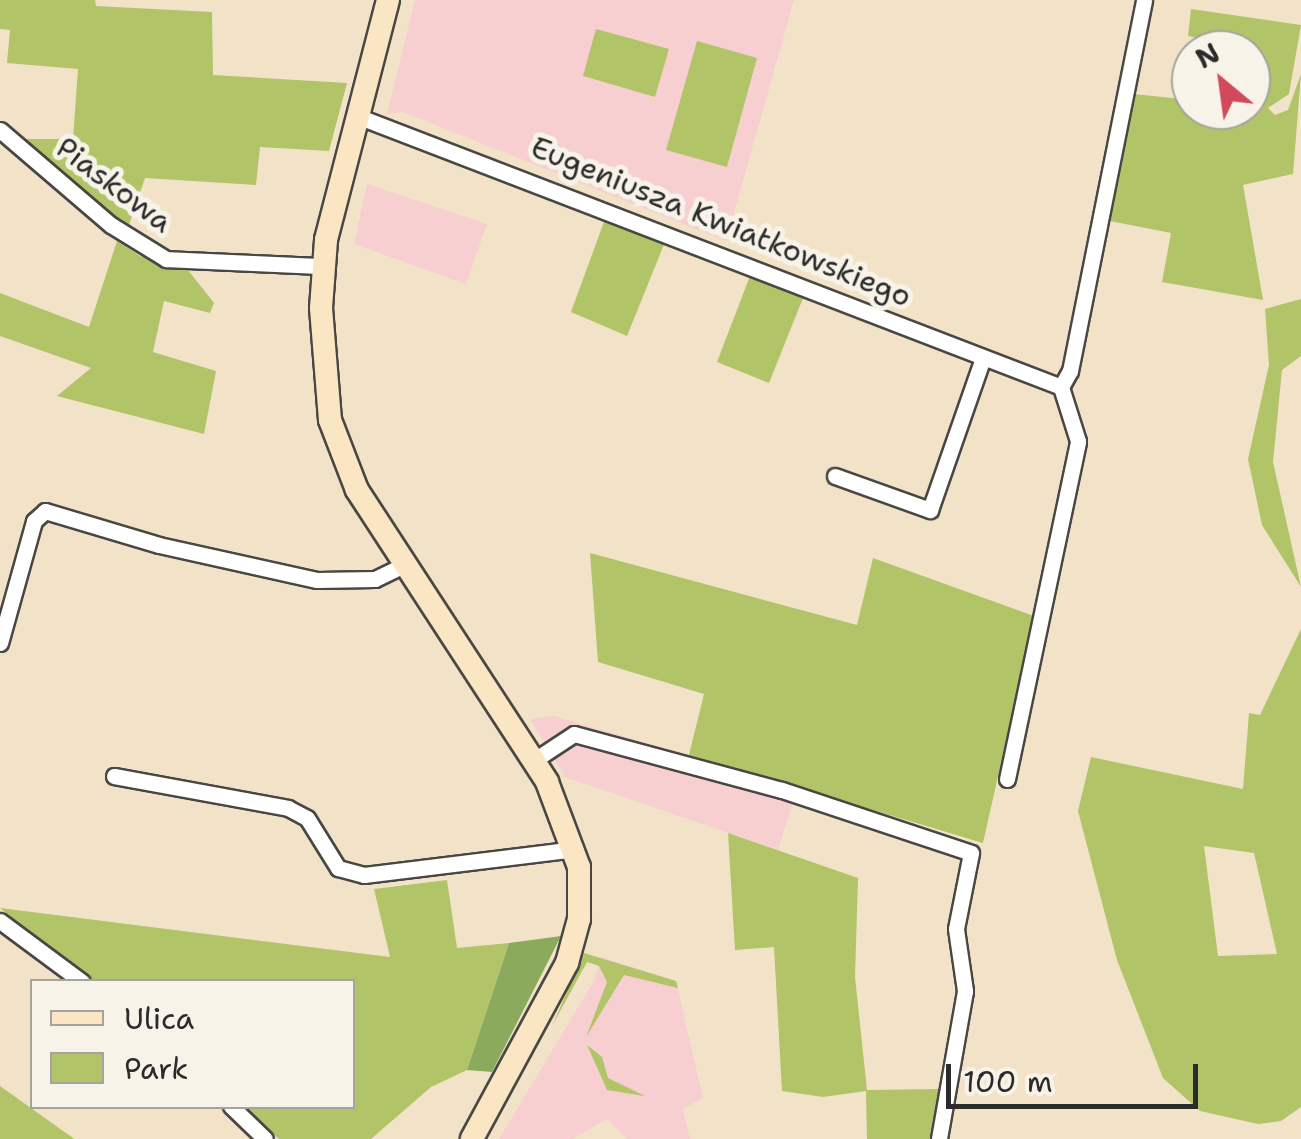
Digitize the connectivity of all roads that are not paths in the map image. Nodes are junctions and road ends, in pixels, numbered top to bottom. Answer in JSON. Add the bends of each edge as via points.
{"nodes":[{"id":1,"x":388,"y":0,"type":"edge"},
{"id":2,"x":1144,"y":0,"type":"edge"},
{"id":3,"x":357,"y":116,"type":"junction"},
{"id":4,"x":0,"y":130,"type":"edge"},
{"id":5,"x":323,"y":266,"type":"junction"},
{"id":6,"x":983,"y":358,"type":"junction"},
{"id":7,"x":1062,"y":387,"type":"junction"},
{"id":8,"x":835,"y":476,"type":"dead end"},
{"id":9,"x":404,"y":565,"type":"junction"},
{"id":10,"x":0,"y":643,"type":"edge"},
{"id":11,"x":533,"y":760,"type":"junction"},
{"id":12,"x":114,"y":776,"type":"dead end"},
{"id":13,"x":1008,"y":780,"type":"dead end"},
{"id":14,"x":575,"y":849,"type":"junction"},
{"id":15,"x":0,"y":922,"type":"edge"},
{"id":16,"x":78,"y":979,"type":"edge"},
{"id":17,"x":235,"y":1109,"type":"edge"},
{"id":18,"x":264,"y":1139,"type":"edge"},
{"id":19,"x":472,"y":1139,"type":"edge"},
{"id":20,"x":939,"y":1139,"type":"edge"}],
"edges":[{"from":1,"to":3,"type":"street"},
{"from":2,"to":7,"type":"street"},
{"from":3,"to":5,"type":"street"},
{"from":3,"to":6,"type":"street","name":"Eugeniusza Kwiatkowskiego"},
{"from":4,"to":5,"type":"street","name":"Piaskowa","via":[[111,224],[166,258]]},
{"from":5,"to":9,"type":"street","via":[[330,420],[357,490]]},
{"from":6,"to":7,"type":"street","name":"Eugeniusza Kwiatkowskiego"},
{"from":6,"to":8,"type":"street","via":[[930,510]]},
{"from":7,"to":13,"type":"street","via":[[1078,440]]},
{"from":9,"to":10,"type":"street","via":[[375,578],[317,580],[45,511],[34,521]]},
{"from":9,"to":11,"type":"street"},
{"from":11,"to":14,"type":"street"},
{"from":11,"to":20,"type":"street","via":[[574,734],[764,785],[971,852],[956,929],[966,991]]},
{"from":12,"to":14,"type":"street","via":[[288,808],[307,818],[338,868],[364,875]]},
{"from":14,"to":19,"type":"street","via":[[581,893],[568,962]]},
{"from":15,"to":16,"type":"street"},
{"from":17,"to":18,"type":"street"}]}
